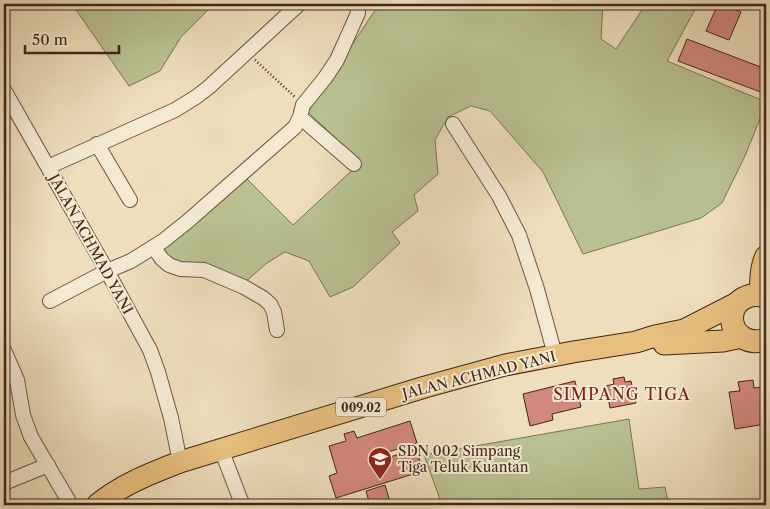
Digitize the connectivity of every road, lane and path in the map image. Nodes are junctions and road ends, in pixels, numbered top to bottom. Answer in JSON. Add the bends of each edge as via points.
{"nodes":[{"id":1,"x":299,"y":4,"type":"edge"},
{"id":2,"x":357,"y":4,"type":"edge"},
{"id":3,"x":246,"y":52,"type":"junction"},
{"id":4,"x":4,"y":90,"type":"edge"},
{"id":5,"x":302,"y":111,"type":"junction"},
{"id":6,"x":453,"y":124,"type":"dead end"},
{"id":7,"x":98,"y":144,"type":"junction"},
{"id":8,"x":354,"y":164,"type":"dead end"},
{"id":9,"x":48,"y":167,"type":"junction"},
{"id":10,"x":130,"y":200,"type":"dead end"},
{"id":11,"x":154,"y":248,"type":"junction"},
{"id":12,"x":766,"y":257,"type":"edge"},
{"id":13,"x":107,"y":271,"type":"junction"},
{"id":14,"x":764,"y":296,"type":"edge"},
{"id":15,"x":50,"y":301,"type":"dead end"},
{"id":16,"x":738,"y":303,"type":"junction"},
{"id":17,"x":277,"y":330,"type":"dead end"},
{"id":18,"x":742,"y":337,"type":"junction"},
{"id":19,"x":766,"y":339,"type":"edge"},
{"id":20,"x":636,"y":342,"type":"junction"},
{"id":21,"x":4,"y":350,"type":"edge"},
{"id":22,"x":555,"y":355,"type":"junction"},
{"id":23,"x":221,"y":449,"type":"junction"},
{"id":24,"x":180,"y":462,"type":"junction"},
{"id":25,"x":48,"y":465,"type":"junction"},
{"id":26,"x":4,"y":483,"type":"edge"},
{"id":27,"x":71,"y":505,"type":"edge"},
{"id":28,"x":97,"y":505,"type":"edge"},
{"id":29,"x":243,"y":505,"type":"edge"}],
"edges":[{"from":1,"to":3,"type":"street"},
{"from":2,"to":5,"type":"street","via":[[358,13],[337,60]]},
{"from":3,"to":5,"type":"path"},
{"from":3,"to":7,"type":"street","via":[[196,97],[175,110]]},
{"from":4,"to":9,"type":"street","name":"JALAN ACHMAD YANI"},
{"from":5,"to":8,"type":"street"},
{"from":5,"to":11,"type":"street","via":[[294,127],[264,155]]},
{"from":6,"to":22,"type":"street","via":[[500,196],[519,235]]},
{"from":7,"to":9,"type":"street"},
{"from":7,"to":10,"type":"street"},
{"from":9,"to":13,"type":"street","name":"JALAN ACHMAD YANI"},
{"from":11,"to":13,"type":"street"},
{"from":11,"to":17,"type":"street","via":[[169,265],[204,270],[263,298],[274,312]]},
{"from":12,"to":14,"type":"highway","via":[[761,279]]},
{"from":13,"to":15,"type":"street"},
{"from":13,"to":24,"type":"street","name":"JALAN ACHMAD YANI","via":[[150,350],[171,418]]},
{"from":14,"to":16,"type":"highway","via":[[748,296]]},
{"from":16,"to":18,"type":"highway","via":[[732,317],[736,332]]},
{"from":16,"to":20,"type":"main road","name":"JALAN ACHMAD YANI","number":"009.02","via":[[684,330]]},
{"from":18,"to":19,"type":"highway","via":[[756,342]]},
{"from":18,"to":20,"type":"main road","name":"JALAN ACHMAD YANI","number":"009.02","via":[[656,345]]},
{"from":20,"to":22,"type":"main road","name":"JALAN ACHMAD YANI","number":"009.02"},
{"from":21,"to":25,"type":"street","via":[[17,380],[22,415],[30,437]]},
{"from":22,"to":23,"type":"main road","name":"JALAN ACHMAD YANI","number":"009.02","via":[[425,387]]},
{"from":23,"to":24,"type":"main road","name":"JALAN ACHMAD YANI","number":"009.02"},
{"from":23,"to":29,"type":"street"},
{"from":24,"to":28,"type":"main road","name":"JALAN ACHMAD YANI","number":"009.02","via":[[126,486]]},
{"from":25,"to":26,"type":"street"},
{"from":25,"to":27,"type":"street"}]}
